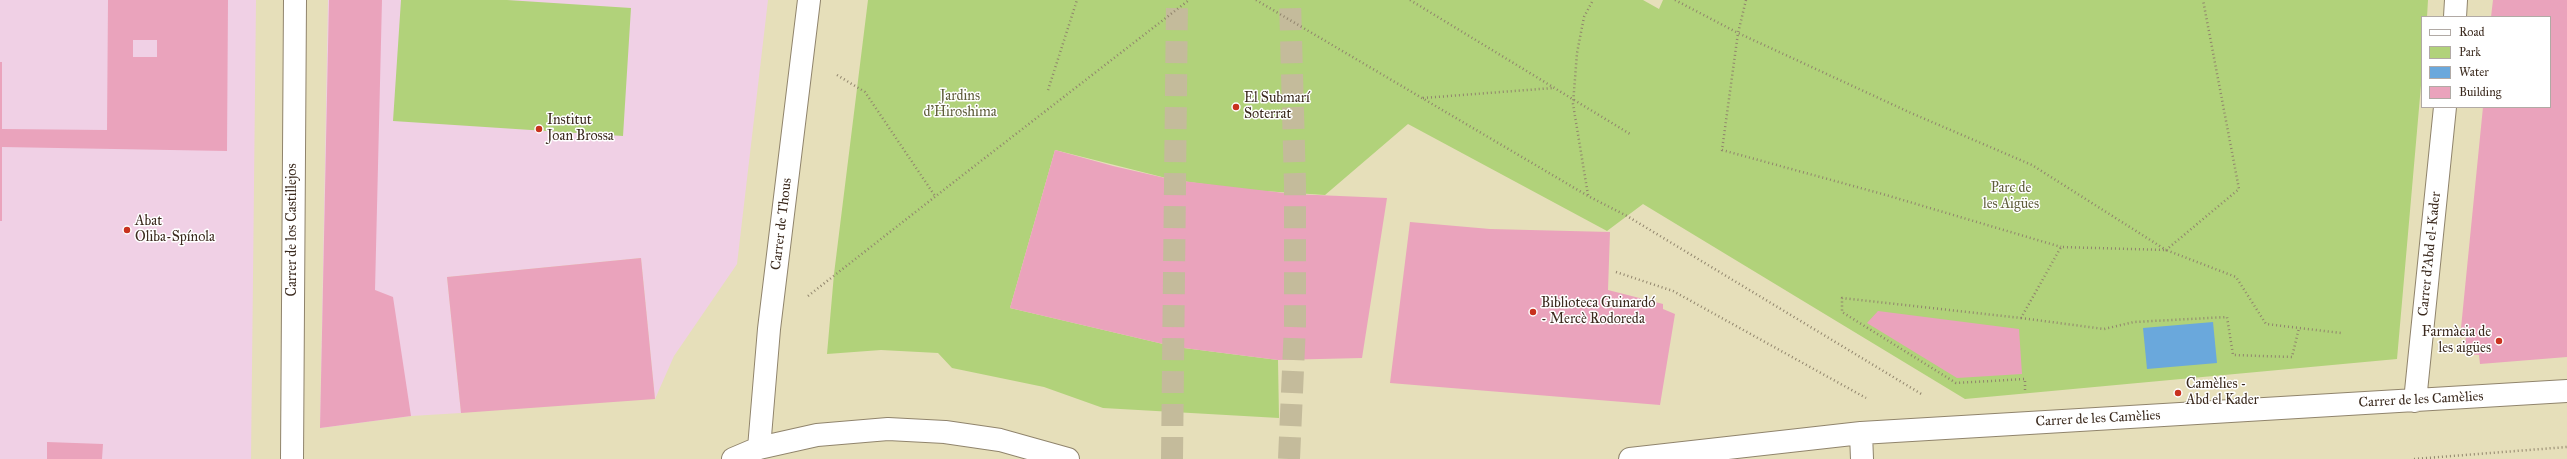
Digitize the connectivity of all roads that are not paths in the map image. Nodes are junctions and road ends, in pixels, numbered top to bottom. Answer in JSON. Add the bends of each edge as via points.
{"nodes":[{"id":1,"x":295,"y":0,"type":"edge"},
{"id":2,"x":809,"y":0,"type":"edge"},
{"id":3,"x":2456,"y":0,"type":"edge"},
{"id":4,"x":2454,"y":16,"type":"edge"},
{"id":5,"x":2445,"y":108,"type":"edge"},
{"id":6,"x":2567,"y":391,"type":"edge"},
{"id":7,"x":2415,"y":400,"type":"junction"},
{"id":8,"x":1860,"y":433,"type":"junction"},
{"id":9,"x":759,"y":448,"type":"junction"},
{"id":10,"x":292,"y":459,"type":"edge"},
{"id":11,"x":733,"y":459,"type":"edge"},
{"id":12,"x":1068,"y":459,"type":"edge"},
{"id":13,"x":1630,"y":459,"type":"edge"},
{"id":14,"x":1862,"y":459,"type":"edge"}],
"edges":[{"from":1,"to":10,"type":"street","name":"Carrer de los Castillejos"},
{"from":2,"to":9,"type":"street","name":"Carrer de Thous","via":[[769,329]]},
{"from":3,"to":4,"type":"street"},
{"from":5,"to":7,"type":"street","name":"Carrer d'Abd el-Kader"},
{"from":6,"to":7,"type":"street","name":"Carrer de les Camèlies"},
{"from":7,"to":8,"type":"street","name":"Carrer de les Camèlies"},
{"from":8,"to":13,"type":"street","name":"Carrer de les Camèlies"},
{"from":8,"to":14,"type":"street"},
{"from":9,"to":11,"type":"street"},
{"from":9,"to":12,"type":"street","via":[[817,435],[888,429],[946,432],[1000,440]]}]}
